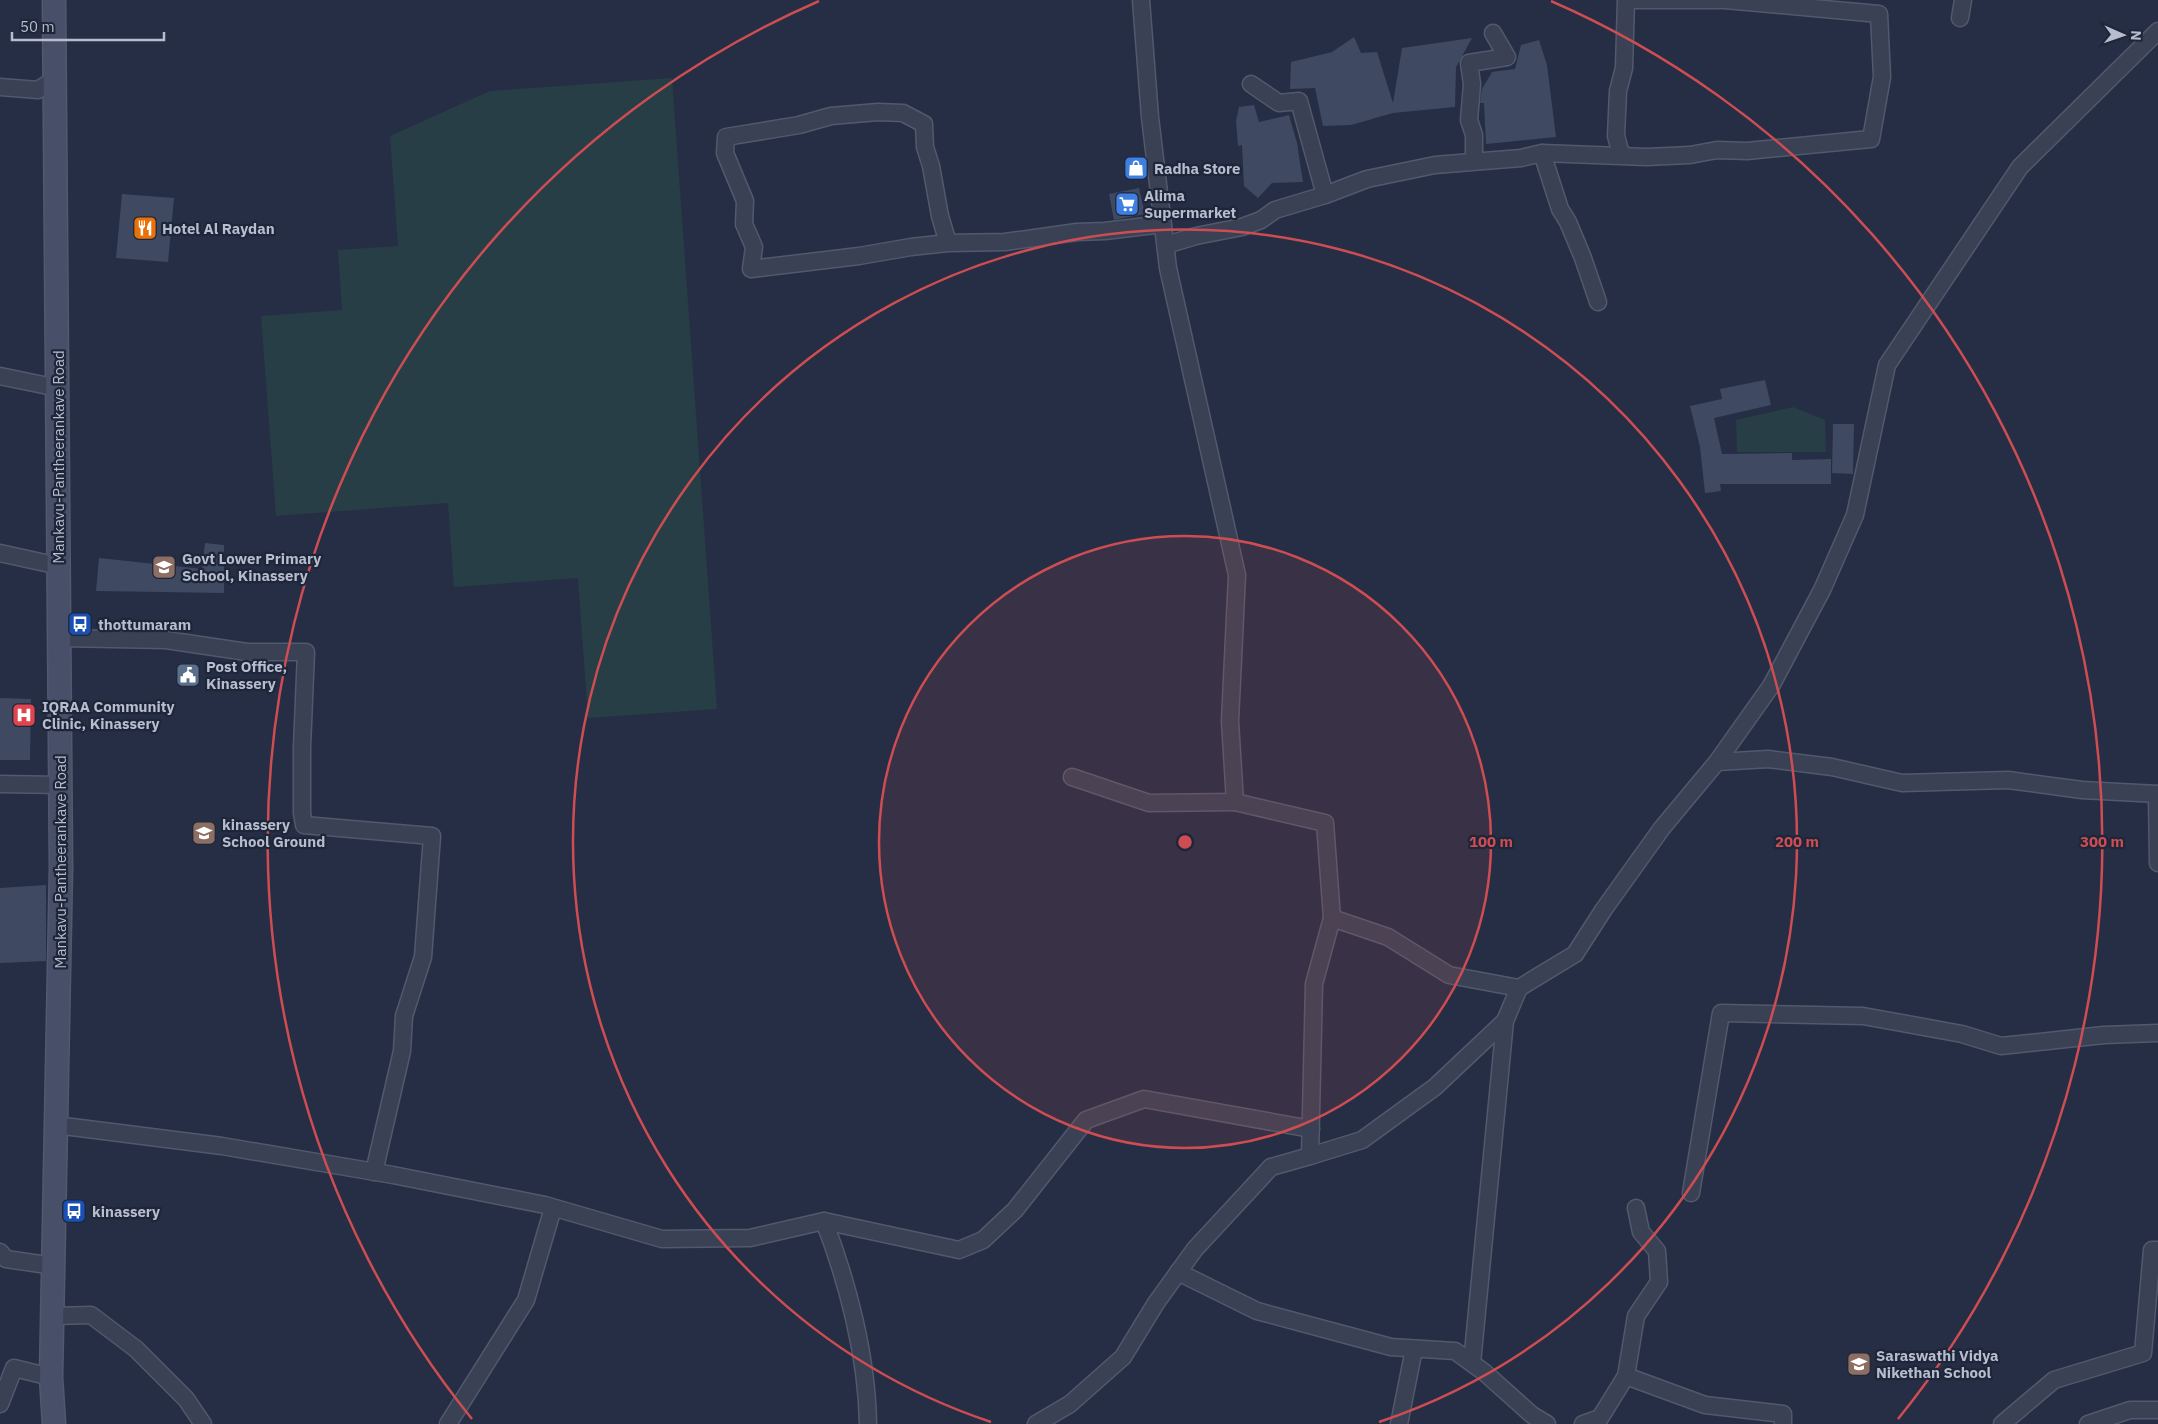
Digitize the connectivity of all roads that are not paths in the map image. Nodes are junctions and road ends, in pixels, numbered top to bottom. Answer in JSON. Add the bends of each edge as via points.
{"nodes":[{"id":1,"x":54,"y":0,"type":"edge"},
{"id":2,"x":1141,"y":0,"type":"edge"},
{"id":3,"x":1723,"y":0,"type":"edge"},
{"id":4,"x":1963,"y":0,"type":"edge"},
{"id":5,"x":1960,"y":18,"type":"dead end"},
{"id":6,"x":2158,"y":31,"type":"edge"},
{"id":7,"x":1493,"y":33,"type":"dead end"},
{"id":8,"x":55,"y":79,"type":"junction"},
{"id":9,"x":1251,"y":84,"type":"dead end"},
{"id":10,"x":0,"y":87,"type":"edge"},
{"id":11,"x":1542,"y":153,"type":"junction"},
{"id":12,"x":1621,"y":154,"type":"junction"},
{"id":13,"x":1474,"y":161,"type":"junction"},
{"id":14,"x":1325,"y":196,"type":"junction"},
{"id":15,"x":1163,"y":224,"type":"junction"},
{"id":16,"x":948,"y":244,"type":"junction"},
{"id":17,"x":1166,"y":245,"type":"junction"},
{"id":18,"x":1598,"y":302,"type":"dead end"},
{"id":19,"x":0,"y":376,"type":"edge"},
{"id":20,"x":58,"y":388,"type":"junction"},
{"id":21,"x":0,"y":553,"type":"edge"},
{"id":22,"x":59,"y":566,"type":"junction"},
{"id":23,"x":60,"y":638,"type":"junction"},
{"id":24,"x":1717,"y":762,"type":"junction"},
{"id":25,"x":1072,"y":777,"type":"dead end"},
{"id":26,"x":0,"y":784,"type":"edge"},
{"id":27,"x":61,"y":785,"type":"junction"},
{"id":28,"x":2157,"y":794,"type":"edge"},
{"id":29,"x":1235,"y":802,"type":"junction"},
{"id":30,"x":2158,"y":863,"type":"edge"},
{"id":31,"x":1332,"y":918,"type":"junction"},
{"id":32,"x":1519,"y":988,"type":"junction"},
{"id":33,"x":1505,"y":1021,"type":"junction"},
{"id":34,"x":2158,"y":1033,"type":"edge"},
{"id":35,"x":56,"y":1126,"type":"junction"},
{"id":36,"x":1311,"y":1130,"type":"junction"},
{"id":37,"x":1310,"y":1156,"type":"junction"},
{"id":38,"x":374,"y":1172,"type":"junction"},
{"id":39,"x":1691,"y":1193,"type":"dead end"},
{"id":40,"x":553,"y":1208,"type":"junction"},
{"id":41,"x":1636,"y":1208,"type":"dead end"},
{"id":42,"x":824,"y":1221,"type":"junction"},
{"id":43,"x":2158,"y":1250,"type":"edge"},
{"id":44,"x":0,"y":1252,"type":"edge"},
{"id":45,"x":54,"y":1266,"type":"junction"},
{"id":46,"x":1178,"y":1272,"type":"junction"},
{"id":47,"x":53,"y":1316,"type":"junction"},
{"id":48,"x":1414,"y":1349,"type":"junction"},
{"id":49,"x":1472,"y":1363,"type":"junction"},
{"id":50,"x":1626,"y":1376,"type":"junction"},
{"id":51,"x":51,"y":1377,"type":"junction"},
{"id":52,"x":0,"y":1404,"type":"edge"},
{"id":53,"x":2158,"y":1410,"type":"edge"},
{"id":54,"x":54,"y":1424,"type":"edge"},
{"id":55,"x":203,"y":1424,"type":"edge"},
{"id":56,"x":448,"y":1424,"type":"edge"},
{"id":57,"x":868,"y":1424,"type":"edge"},
{"id":58,"x":1036,"y":1424,"type":"edge"},
{"id":59,"x":1399,"y":1424,"type":"edge"},
{"id":60,"x":1547,"y":1424,"type":"edge"},
{"id":61,"x":1583,"y":1424,"type":"edge"},
{"id":62,"x":1783,"y":1424,"type":"edge"},
{"id":63,"x":2002,"y":1424,"type":"edge"},
{"id":64,"x":2088,"y":1424,"type":"edge"}],
"edges":[{"from":1,"to":8,"type":"main road","name":"Mankavu-Pantheerankave Road"},
{"from":2,"to":15,"type":"street"},
{"from":3,"to":12,"type":"street","via":[[1626,0],[1624,68],[1618,91],[1616,128]]},
{"from":3,"to":12,"type":"street","via":[[1879,14],[1882,77],[1870,139],[1747,151],[1717,150],[1690,155]]},
{"from":4,"to":5,"type":"street"},
{"from":6,"to":24,"type":"street","via":[[2020,167],[1887,366],[1855,515],[1822,590],[1771,686]]},
{"from":7,"to":13,"type":"street","via":[[1506,57],[1469,62],[1472,84],[1469,120],[1474,134]]},
{"from":8,"to":10,"type":"street","via":[[38,90]]},
{"from":8,"to":20,"type":"main road","name":"Mankavu-Pantheerankave Road"},
{"from":9,"to":14,"type":"street","via":[[1279,103],[1298,101]]},
{"from":11,"to":12,"type":"street"},
{"from":11,"to":13,"type":"street","via":[[1521,158]]},
{"from":11,"to":18,"type":"street","via":[[1560,209],[1584,258]]},
{"from":13,"to":14,"type":"street","via":[[1435,165],[1367,179]]},
{"from":14,"to":17,"type":"street","via":[[1275,210],[1242,227]]},
{"from":15,"to":16,"type":"street","via":[[1005,242]]},
{"from":15,"to":17,"type":"street"},
{"from":16,"to":16,"type":"street","via":[[751,269],[754,247],[744,224],[745,201],[725,153],[726,137],[799,125],[831,116],[903,113],[924,124],[925,147]]},
{"from":17,"to":29,"type":"street","via":[[1168,268],[1237,575],[1230,721]]},
{"from":19,"to":20,"type":"street"},
{"from":20,"to":22,"type":"main road","name":"Mankavu-Pantheerankave Road"},
{"from":21,"to":22,"type":"street"},
{"from":22,"to":23,"type":"main road","name":"Mankavu-Pantheerankave Road"},
{"from":23,"to":27,"type":"main road","name":"Mankavu-Pantheerankave Road"},
{"from":23,"to":38,"type":"street","via":[[166,640],[247,652],[306,652],[302,747],[304,825],[432,836],[422,957],[404,1016],[402,1051]]},
{"from":24,"to":28,"type":"street","via":[[1768,758],[1832,767],[1902,783],[2008,780],[2082,790]]},
{"from":24,"to":32,"type":"street","via":[[1662,828],[1575,954]]},
{"from":25,"to":29,"type":"street","via":[[1150,803]]},
{"from":26,"to":27,"type":"street"},
{"from":27,"to":35,"type":"main road","name":"Mankavu-Pantheerankave Road"},
{"from":28,"to":30,"type":"street"},
{"from":29,"to":31,"type":"street","via":[[1325,823]]},
{"from":31,"to":32,"type":"street","via":[[1388,937],[1449,975]]},
{"from":31,"to":36,"type":"street","via":[[1314,984]]},
{"from":32,"to":33,"type":"street"},
{"from":33,"to":37,"type":"street","via":[[1435,1087],[1362,1140]]},
{"from":33,"to":49,"type":"street"},
{"from":34,"to":39,"type":"street","via":[[2001,1046],[1962,1034],[1863,1016],[1721,1013]]},
{"from":35,"to":38,"type":"street","via":[[222,1146]]},
{"from":35,"to":45,"type":"main road","name":"Mankavu-Pantheerankave Road"},
{"from":36,"to":37,"type":"street"},
{"from":36,"to":42,"type":"street","via":[[1144,1099],[1086,1120],[1016,1210],[983,1240],[959,1250]]},
{"from":37,"to":46,"type":"street","via":[[1271,1167],[1194,1249]]},
{"from":38,"to":40,"type":"street"},
{"from":40,"to":42,"type":"street","via":[[662,1239],[750,1238]]},
{"from":40,"to":56,"type":"street","via":[[526,1300]]},
{"from":41,"to":50,"type":"street","via":[[1641,1232],[1657,1252],[1659,1282],[1636,1316]]},
{"from":42,"to":57,"type":"street","via":[[835,1250],[863,1360]]},
{"from":43,"to":63,"type":"street","via":[[2152,1250],[2143,1353],[2054,1380]]},
{"from":44,"to":45,"type":"street","via":[[6,1259]]},
{"from":45,"to":47,"type":"main road","name":"Mankavu-Pantheerankave Road"},
{"from":46,"to":48,"type":"street","via":[[1257,1311],[1391,1348]]},
{"from":46,"to":58,"type":"street","via":[[1123,1358],[1070,1404]]},
{"from":47,"to":51,"type":"main road","name":"Mankavu-Pantheerankave Road"},
{"from":47,"to":55,"type":"street","via":[[90,1315],[136,1349],[186,1399]]},
{"from":48,"to":49,"type":"street","via":[[1455,1351]]},
{"from":48,"to":59,"type":"street"},
{"from":49,"to":60,"type":"street"},
{"from":50,"to":61,"type":"street","via":[[1600,1418]]},
{"from":50,"to":62,"type":"street","via":[[1705,1404],[1783,1414]]},
{"from":51,"to":52,"type":"street","via":[[14,1368]]},
{"from":51,"to":54,"type":"main road","name":"Mankavu-Pantheerankave Road"},
{"from":53,"to":64,"type":"street","via":[[2130,1410]]}]}
